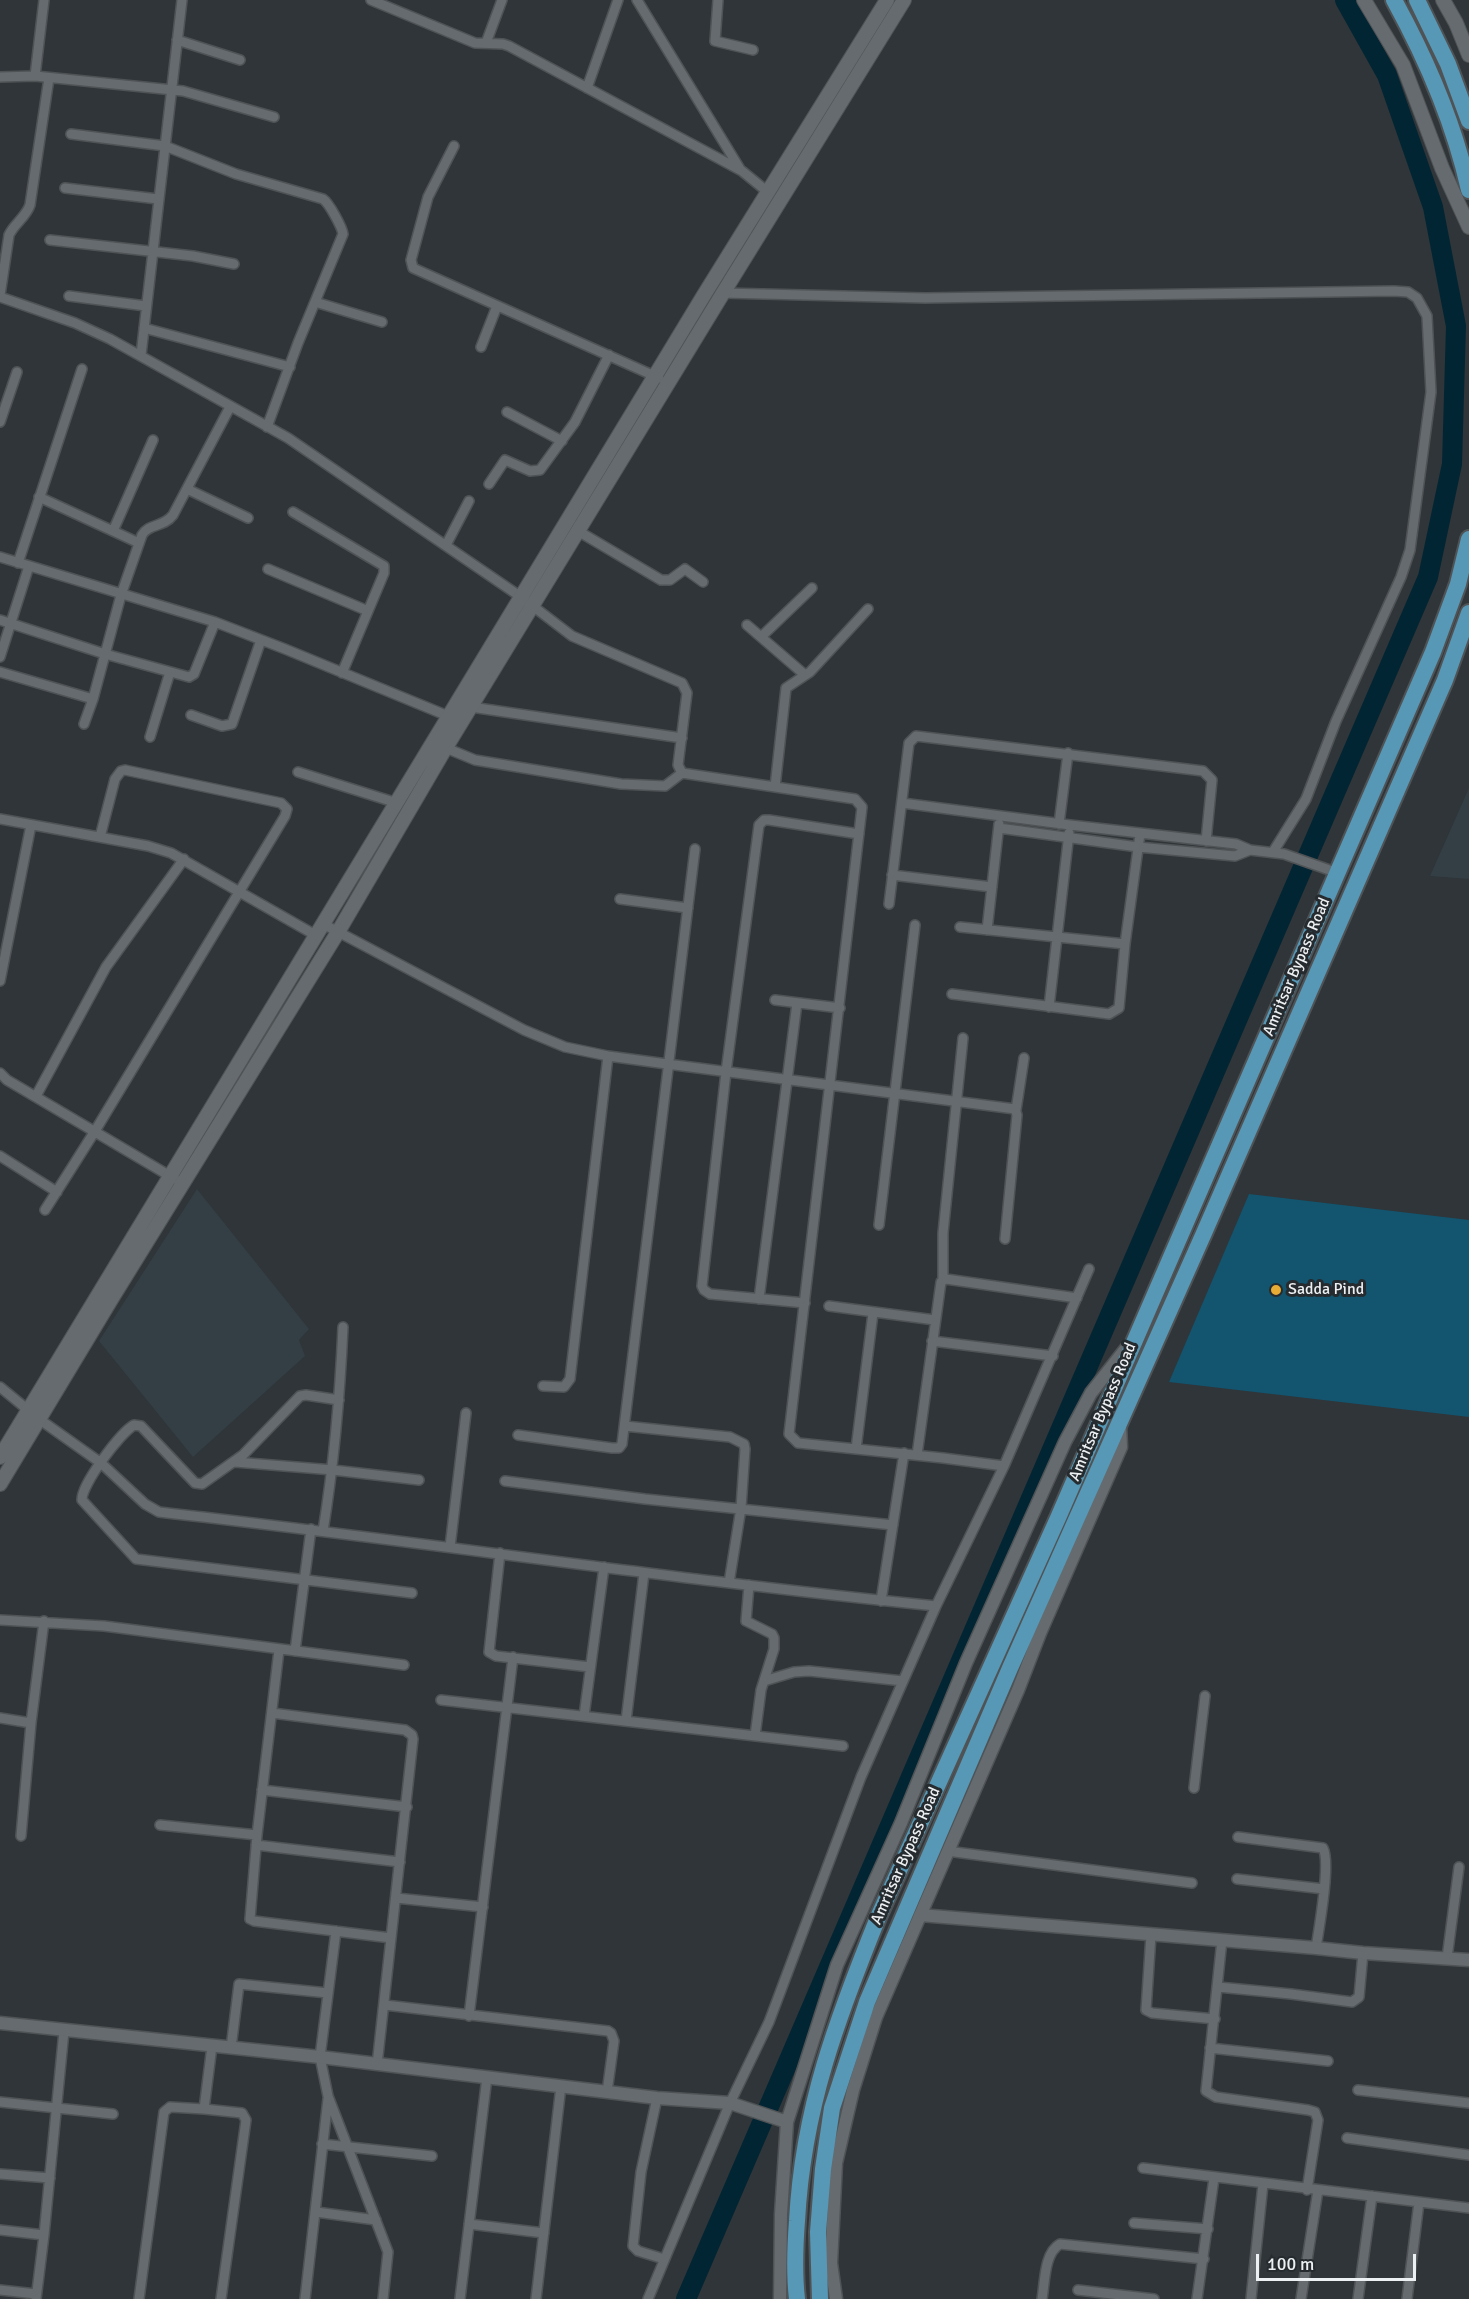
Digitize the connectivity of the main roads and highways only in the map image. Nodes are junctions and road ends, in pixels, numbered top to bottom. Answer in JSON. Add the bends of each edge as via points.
{"nodes":[{"id":1,"x":887,"y":0,"type":"edge"},
{"id":2,"x":904,"y":0,"type":"edge"},
{"id":3,"x":1364,"y":0,"type":"edge"},
{"id":4,"x":1394,"y":0,"type":"edge"},
{"id":5,"x":1417,"y":0,"type":"edge"},
{"id":6,"x":1443,"y":0,"type":"edge"},
{"id":7,"x":1469,"y":55,"type":"edge"},
{"id":8,"x":1469,"y":121,"type":"edge"},
{"id":9,"x":1469,"y":190,"type":"edge"},
{"id":10,"x":1469,"y":227,"type":"edge"},
{"id":11,"x":1469,"y":539,"type":"edge"},
{"id":12,"x":1469,"y":614,"type":"edge"},
{"id":13,"x":440,"y":745,"type":"junction"},
{"id":14,"x":33,"y":1415,"type":"junction"},
{"id":15,"x":0,"y":1457,"type":"edge"},
{"id":16,"x":0,"y":1484,"type":"edge"},
{"id":17,"x":797,"y":2299,"type":"edge"},
{"id":18,"x":820,"y":2299,"type":"edge"}],
"edges":[{"from":1,"to":13,"type":"main road","via":[[448,716]]},
{"from":2,"to":13,"type":"main road","via":[[471,707]]},
{"from":3,"to":10,"type":"main road","via":[[1403,65]]},
{"from":4,"to":9,"type":"highway","via":[[1446,111]]},
{"from":5,"to":8,"type":"highway","via":[[1448,64]]},
{"from":6,"to":7,"type":"main road"},
{"from":11,"to":17,"type":"highway","name":"Amritsar Bypass Road","via":[[1449,612],[1331,870],[1058,1518],[879,1915],[830,2045],[808,2120],[799,2178]]},
{"from":12,"to":18,"type":"highway","name":"Amritsar Bypass Road","via":[[1440,691],[867,2002],[832,2108],[818,2232]]},
{"from":13,"to":14,"type":"main road","via":[[338,932]]},
{"from":13,"to":14,"type":"main road","via":[[397,803],[170,1176]]},
{"from":14,"to":15,"type":"main road"},
{"from":14,"to":16,"type":"main road"}]}
